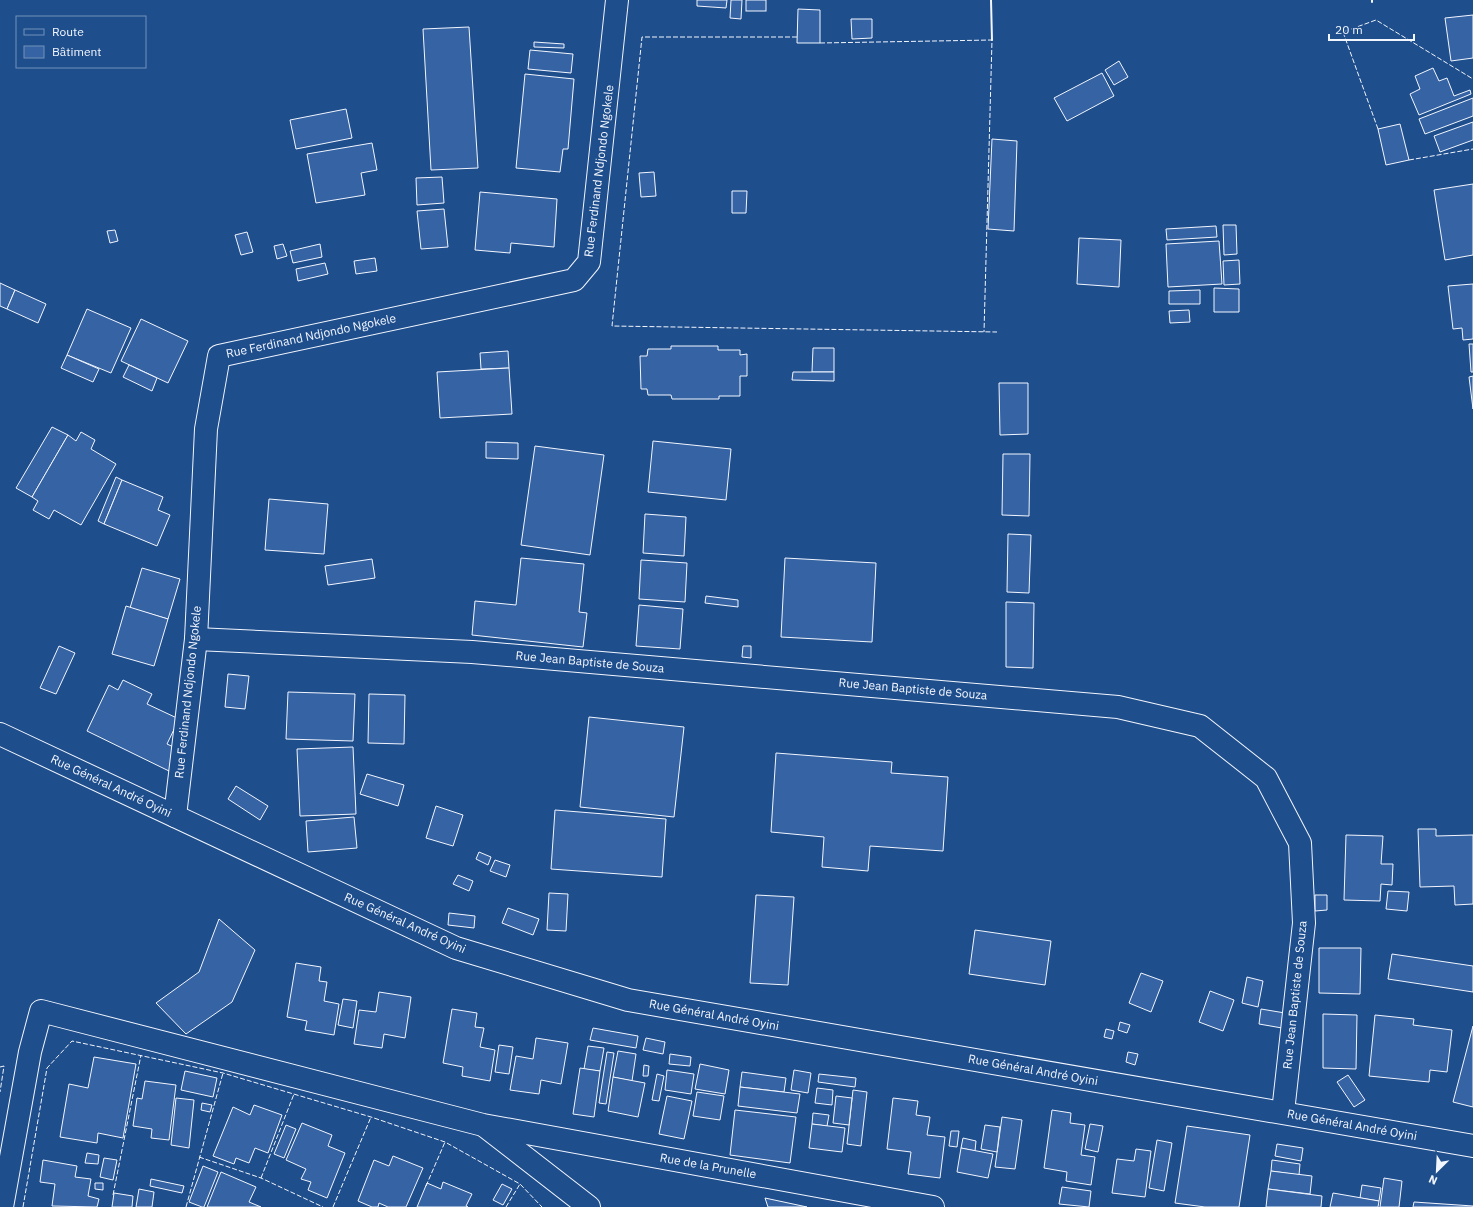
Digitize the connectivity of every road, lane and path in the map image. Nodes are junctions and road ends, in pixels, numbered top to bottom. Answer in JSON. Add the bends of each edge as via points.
{"nodes":[{"id":1,"x":617,"y":0,"type":"edge"},
{"id":2,"x":196,"y":639,"type":"junction"},
{"id":3,"x":0,"y":734,"type":"edge"},
{"id":4,"x":175,"y":816,"type":"junction"},
{"id":5,"x":1283,"y":1112,"type":"junction"},
{"id":6,"x":483,"y":1125,"type":"junction"},
{"id":7,"x":1473,"y":1146,"type":"edge"},
{"id":8,"x":2,"y":1207,"type":"edge"},
{"id":9,"x":588,"y":1207,"type":"edge"},
{"id":10,"x":933,"y":1207,"type":"edge"}],
"edges":[{"from":1,"to":2,"type":"street","name":"Rue Ferdinand Ndjondo Ngokele","via":[[589,262],[574,280],[219,356],[206,429]]},
{"from":2,"to":4,"type":"street","name":"Rue Ferdinand Ndjondo Ngokele"},
{"from":2,"to":5,"type":"street","name":"Rue Jean Baptiste de Souza","via":[[472,652],[1102,705],[1200,726],[1266,778],[1300,843],[1304,923]]},
{"from":3,"to":4,"type":"street","name":"Rue Général André Oyini"},
{"from":4,"to":5,"type":"street","name":"Rue Général André Oyini","via":[[456,948],[628,1000]]},
{"from":5,"to":7,"type":"street","name":"Rue Général André Oyini"},
{"from":6,"to":8,"type":"street","name":"Rue de la Prunelle","via":[[41,1011],[30,1052]]},
{"from":6,"to":9,"type":"street"},
{"from":6,"to":10,"type":"street","name":"Rue de la Prunelle"}]}
